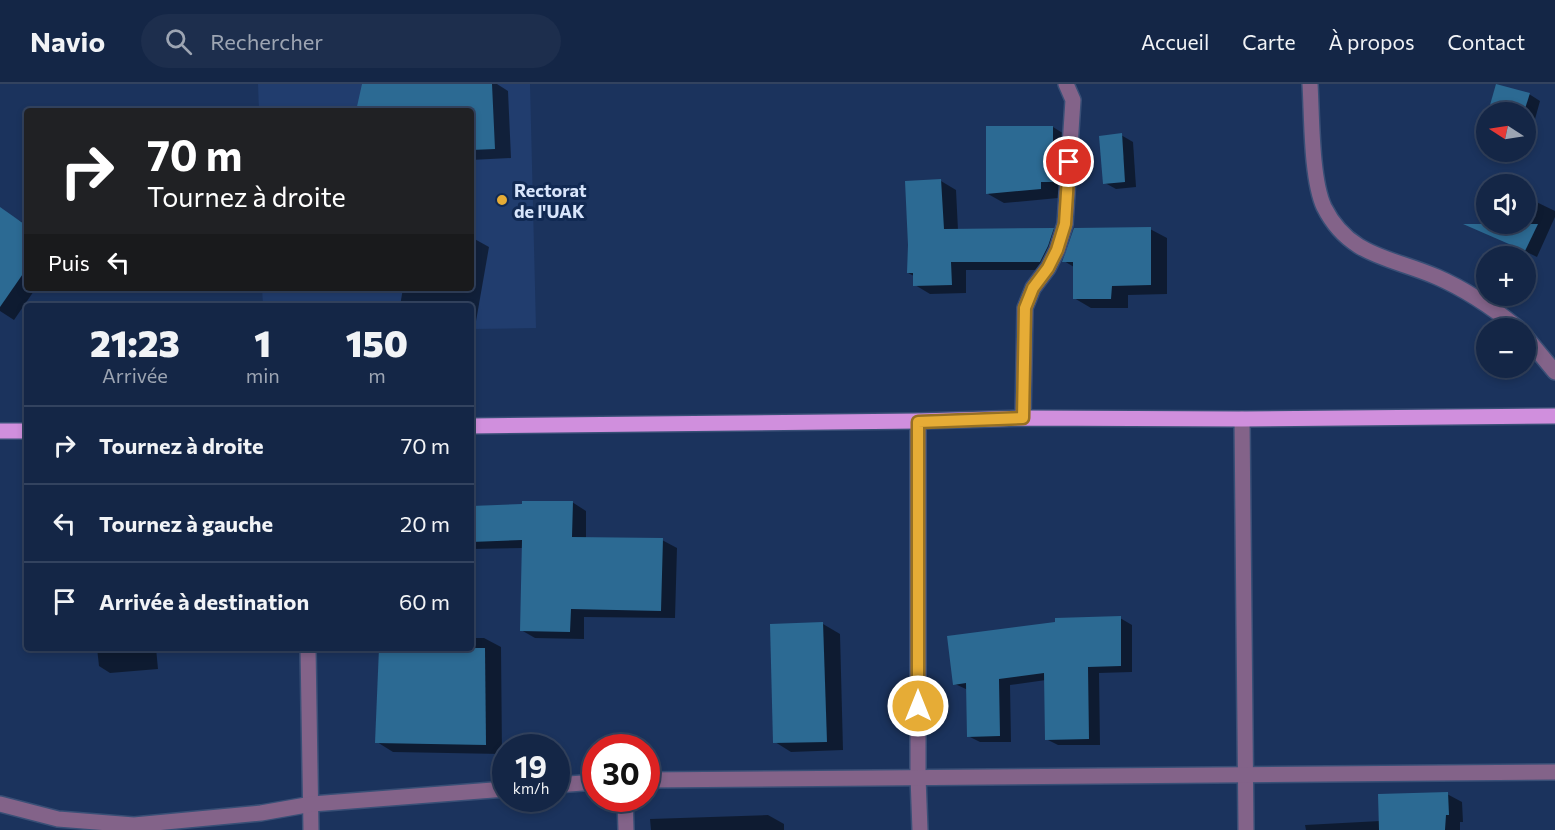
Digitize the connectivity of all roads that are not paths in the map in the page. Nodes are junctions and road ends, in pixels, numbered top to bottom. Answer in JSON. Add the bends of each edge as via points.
{"nodes":[{"id":1,"x":1066,"y":84,"type":"edge"},
{"id":2,"x":1310,"y":84,"type":"edge"},
{"id":3,"x":1505,"y":318,"type":"edge"},
{"id":4,"x":1536,"y":349,"type":"edge"},
{"id":5,"x":1555,"y":372,"type":"edge"},
{"id":6,"x":1555,"y":416,"type":"edge"},
{"id":7,"x":1023,"y":418,"type":"junction"},
{"id":8,"x":1242,"y":419,"type":"junction"},
{"id":9,"x":918,"y":422,"type":"junction"},
{"id":10,"x":474,"y":426,"type":"edge"},
{"id":11,"x":0,"y":431,"type":"edge"},
{"id":12,"x":24,"y":431,"type":"edge"},
{"id":13,"x":308,"y":651,"type":"edge"},
{"id":14,"x":1555,"y":772,"type":"edge"},
{"id":15,"x":1245,"y":775,"type":"junction"},
{"id":16,"x":918,"y":777,"type":"junction"},
{"id":17,"x":660,"y":780,"type":"edge"},
{"id":18,"x":492,"y":790,"type":"edge"},
{"id":19,"x":0,"y":804,"type":"edge"},
{"id":20,"x":312,"y":804,"type":"junction"},
{"id":21,"x":625,"y":812,"type":"edge"},
{"id":22,"x":311,"y":830,"type":"edge"},
{"id":23,"x":626,"y":830,"type":"edge"},
{"id":24,"x":920,"y":830,"type":"edge"},
{"id":25,"x":1246,"y":830,"type":"edge"}],
"edges":[{"from":1,"to":7,"type":"street","via":[[1072,100],[1065,224],[1057,250],[1025,308]]},
{"from":2,"to":3,"type":"street","via":[[1317,178],[1324,206],[1347,239],[1372,254],[1475,296]]},
{"from":4,"to":5,"type":"street"},
{"from":6,"to":8,"type":"main road"},
{"from":7,"to":8,"type":"main road"},
{"from":7,"to":9,"type":"main road"},
{"from":8,"to":15,"type":"street"},
{"from":9,"to":10,"type":"main road"},
{"from":9,"to":16,"type":"street"},
{"from":11,"to":12,"type":"main road"},
{"from":13,"to":20,"type":"street"},
{"from":14,"to":15,"type":"street"},
{"from":15,"to":16,"type":"street"},
{"from":15,"to":25,"type":"street"},
{"from":16,"to":17,"type":"street"},
{"from":16,"to":24,"type":"street"},
{"from":18,"to":20,"type":"street"},
{"from":19,"to":20,"type":"street","via":[[58,819],[134,825]]},
{"from":20,"to":22,"type":"street"},
{"from":21,"to":23,"type":"street"}]}
